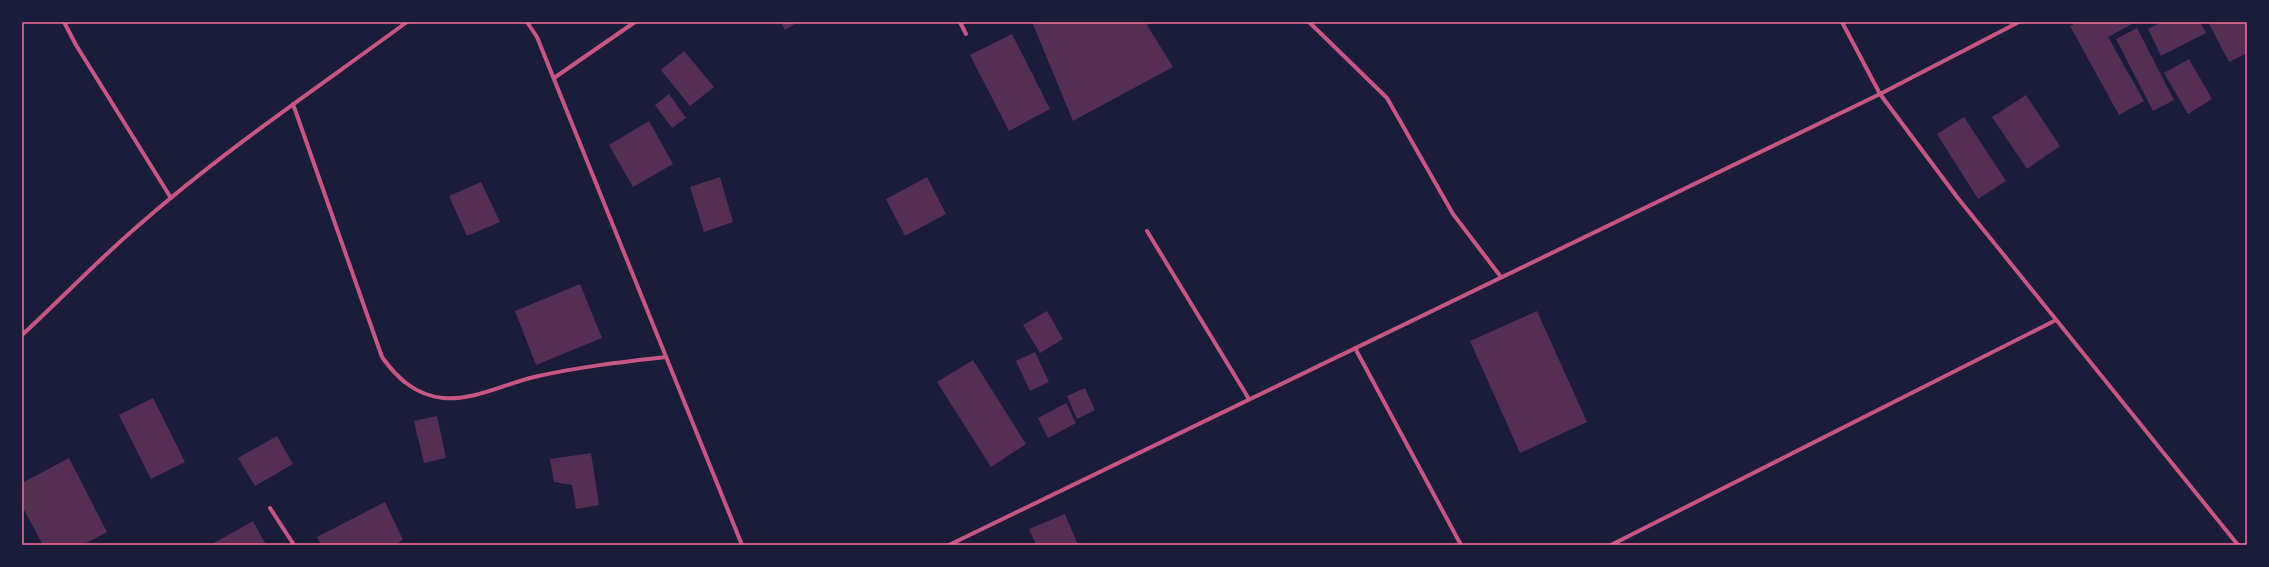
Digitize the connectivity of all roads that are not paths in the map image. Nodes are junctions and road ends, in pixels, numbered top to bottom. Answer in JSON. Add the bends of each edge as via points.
{"nodes":[{"id":1,"x":64,"y":22,"type":"edge"},
{"id":2,"x":407,"y":22,"type":"edge"},
{"id":3,"x":527,"y":22,"type":"edge"},
{"id":4,"x":635,"y":22,"type":"edge"},
{"id":5,"x":960,"y":22,"type":"edge"},
{"id":6,"x":1309,"y":22,"type":"edge"},
{"id":7,"x":1842,"y":22,"type":"edge"},
{"id":8,"x":2019,"y":22,"type":"edge"},
{"id":9,"x":966,"y":34,"type":"dead end"},
{"id":10,"x":554,"y":78,"type":"junction"},
{"id":11,"x":1880,"y":94,"type":"junction"},
{"id":12,"x":293,"y":104,"type":"junction"},
{"id":13,"x":171,"y":198,"type":"junction"},
{"id":14,"x":1147,"y":231,"type":"dead end"},
{"id":15,"x":1501,"y":277,"type":"junction"},
{"id":16,"x":2056,"y":320,"type":"junction"},
{"id":17,"x":22,"y":335,"type":"edge"},
{"id":18,"x":1355,"y":348,"type":"junction"},
{"id":19,"x":666,"y":357,"type":"junction"},
{"id":20,"x":1249,"y":400,"type":"junction"},
{"id":21,"x":270,"y":508,"type":"dead end"},
{"id":22,"x":294,"y":545,"type":"edge"},
{"id":23,"x":742,"y":545,"type":"edge"},
{"id":24,"x":949,"y":545,"type":"edge"},
{"id":25,"x":1461,"y":545,"type":"edge"},
{"id":26,"x":1611,"y":545,"type":"edge"},
{"id":27,"x":2238,"y":545,"type":"edge"}],
"edges":[{"from":1,"to":13,"type":"street"},
{"from":2,"to":12,"type":"street"},
{"from":3,"to":10,"type":"street","via":[[538,37]]},
{"from":4,"to":10,"type":"street"},
{"from":5,"to":9,"type":"street"},
{"from":6,"to":15,"type":"street","via":[[1387,98],[1453,214]]},
{"from":7,"to":11,"type":"street"},
{"from":8,"to":11,"type":"street"},
{"from":10,"to":19,"type":"street"},
{"from":11,"to":15,"type":"street"},
{"from":11,"to":16,"type":"street","via":[[1957,197]]},
{"from":12,"to":13,"type":"street"},
{"from":12,"to":19,"type":"street","via":[[382,357],[407,385],[442,398],[463,397],[571,369]]},
{"from":13,"to":17,"type":"street","via":[[138,225]]},
{"from":14,"to":20,"type":"street"},
{"from":15,"to":18,"type":"street"},
{"from":16,"to":26,"type":"street"},
{"from":16,"to":27,"type":"street"},
{"from":18,"to":20,"type":"street"},
{"from":18,"to":25,"type":"street"},
{"from":19,"to":23,"type":"street"},
{"from":20,"to":24,"type":"street"},
{"from":21,"to":22,"type":"street"}]}
